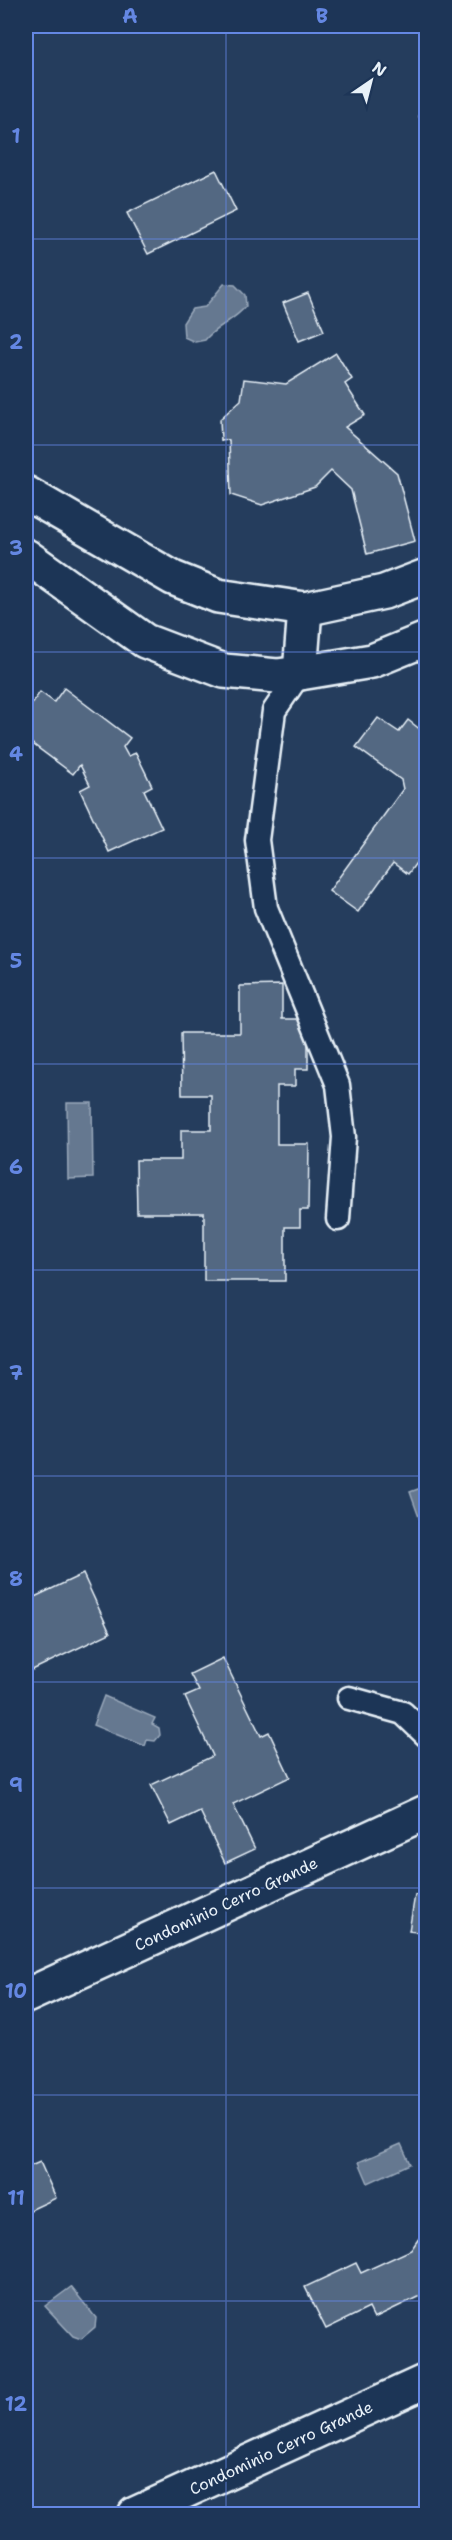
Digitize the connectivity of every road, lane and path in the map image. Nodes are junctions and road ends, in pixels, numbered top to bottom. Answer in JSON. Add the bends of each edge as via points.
{"nodes":[{"id":1,"x":26,"y":494,"type":"edge"},
{"id":2,"x":26,"y":556,"type":"edge"},
{"id":3,"x":426,"y":576,"type":"edge"},
{"id":4,"x":305,"y":609,"type":"junction"},
{"id":5,"x":426,"y":639,"type":"edge"},
{"id":6,"x":300,"y":673,"type":"junction"},
{"id":7,"x":338,"y":1219,"type":"dead end"},
{"id":8,"x":349,"y":1698,"type":"dead end"},
{"id":9,"x":426,"y":1735,"type":"edge"},
{"id":10,"x":426,"y":1812,"type":"edge"},
{"id":11,"x":28,"y":1989,"type":"edge"},
{"id":12,"x":426,"y":2381,"type":"edge"},
{"id":13,"x":135,"y":2514,"type":"edge"}],
"edges":[{"from":1,"to":4,"type":"street","via":[[173,578],[218,596]]},
{"from":2,"to":6,"type":"street","via":[[145,641],[224,671],[277,676]]},
{"from":3,"to":4,"type":"street","via":[[384,592]]},
{"from":4,"to":6,"type":"street"},
{"from":5,"to":6,"type":"street","via":[[372,661]]},
{"from":6,"to":7,"type":"lane","via":[[274,711],[257,840],[266,908],[338,1085],[344,1137]]},
{"from":8,"to":9,"type":"lane","via":[[403,1713]]},
{"from":10,"to":11,"type":"street","name":"Condominio Cerro Grande"},
{"from":12,"to":13,"type":"street","name":"Condominio Cerro Grande"}]}
